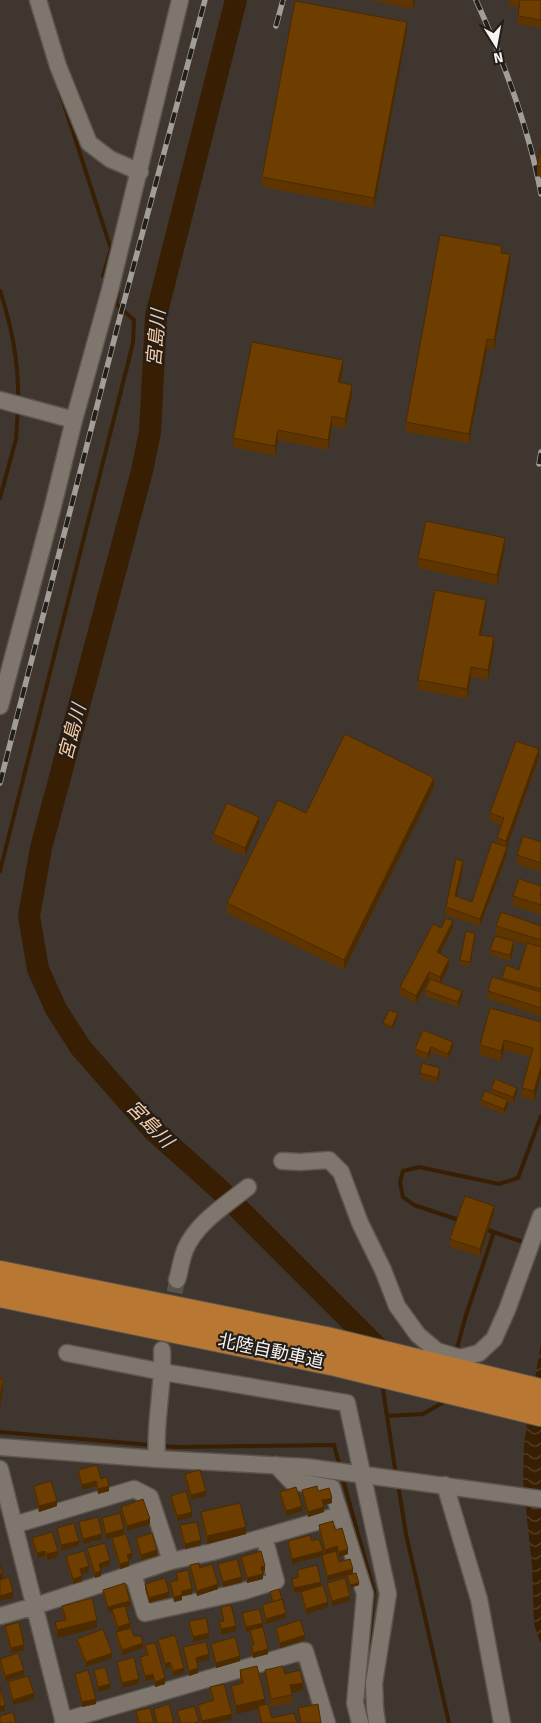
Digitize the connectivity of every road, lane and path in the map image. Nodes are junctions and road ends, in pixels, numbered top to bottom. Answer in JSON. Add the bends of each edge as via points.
{"nodes":[{"id":1,"x":38,"y":0,"type":"edge"},
{"id":2,"x":180,"y":0,"type":"edge"},
{"id":3,"x":140,"y":172,"type":"junction"},
{"id":4,"x":0,"y":400,"type":"edge"},
{"id":5,"x":74,"y":420,"type":"junction"},
{"id":6,"x":0,"y":703,"type":"edge"},
{"id":7,"x":282,"y":1160,"type":"dead end"},
{"id":8,"x":248,"y":1187,"type":"dead end"},
{"id":9,"x":541,"y":1216,"type":"edge"},
{"id":10,"x":0,"y":1273,"type":"edge"},
{"id":11,"x":177,"y":1280,"type":"tunnel mouth"},
{"id":12,"x":0,"y":1295,"type":"edge"},
{"id":13,"x":162,"y":1350,"type":"dead end"},
{"id":14,"x":67,"y":1352,"type":"dead end"},
{"id":15,"x":163,"y":1372,"type":"junction"},
{"id":16,"x":541,"y":1391,"type":"edge"},
{"id":17,"x":541,"y":1414,"type":"edge"},
{"id":18,"x":0,"y":1447,"type":"edge"},
{"id":19,"x":157,"y":1459,"type":"junction"},
{"id":20,"x":276,"y":1465,"type":"junction"},
{"id":21,"x":0,"y":1469,"type":"edge"},
{"id":22,"x":362,"y":1474,"type":"junction"},
{"id":23,"x":452,"y":1486,"type":"junction"},
{"id":24,"x":541,"y":1499,"type":"edge"},
{"id":25,"x":340,"y":1515,"type":"junction"},
{"id":26,"x":14,"y":1525,"type":"junction"},
{"id":27,"x":264,"y":1537,"type":"junction"},
{"id":28,"x":171,"y":1561,"type":"junction"},
{"id":29,"x":133,"y":1574,"type":"junction"},
{"id":30,"x":35,"y":1606,"type":"junction"},
{"id":31,"x":0,"y":1616,"type":"edge"},
{"id":32,"x":63,"y":1722,"type":"edge"},
{"id":33,"x":327,"y":1723,"type":"edge"},
{"id":34,"x":360,"y":1723,"type":"edge"},
{"id":35,"x":377,"y":1723,"type":"edge"},
{"id":36,"x":502,"y":1723,"type":"edge"}],
"edges":[{"from":1,"to":3,"type":"street","via":[[58,66],[89,144],[110,159]]},
{"from":2,"to":3,"type":"street"},
{"from":3,"to":5,"type":"street"},
{"from":4,"to":5,"type":"street"},
{"from":5,"to":6,"type":"street"},
{"from":7,"to":9,"type":"street","via":[[329,1160],[341,1172],[360,1224],[397,1306],[418,1335],[437,1351],[460,1358],[479,1353],[494,1339]]},
{"from":8,"to":11,"type":"street","via":[[193,1235]]},
{"from":10,"to":16,"type":"highway","name":"北陸自動車道","via":[[326,1340]]},
{"from":12,"to":17,"type":"highway","name":"北陸自動車道","via":[[336,1364]]},
{"from":13,"to":15,"type":"street"},
{"from":14,"to":15,"type":"street"},
{"from":15,"to":19,"type":"street"},
{"from":15,"to":22,"type":"street","via":[[347,1403]]},
{"from":18,"to":19,"type":"street"},
{"from":19,"to":20,"type":"street"},
{"from":20,"to":22,"type":"street"},
{"from":20,"to":25,"type":"street","via":[[291,1481],[332,1488]]},
{"from":21,"to":26,"type":"street"},
{"from":22,"to":23,"type":"street"},
{"from":22,"to":35,"type":"street","via":[[388,1594],[374,1683]]},
{"from":23,"to":24,"type":"street"},
{"from":23,"to":36,"type":"street","via":[[479,1599]]},
{"from":25,"to":27,"type":"street"},
{"from":25,"to":34,"type":"street","via":[[365,1594],[356,1703]]},
{"from":26,"to":28,"type":"street","via":[[134,1489],[150,1497]]},
{"from":26,"to":30,"type":"street"},
{"from":27,"to":28,"type":"street"},
{"from":27,"to":29,"type":"street","via":[[276,1581],[241,1592],[144,1614]]},
{"from":28,"to":29,"type":"street"},
{"from":29,"to":30,"type":"street"},
{"from":30,"to":31,"type":"street"},
{"from":30,"to":32,"type":"street"},
{"from":32,"to":33,"type":"street","via":[[306,1651]]}]}
